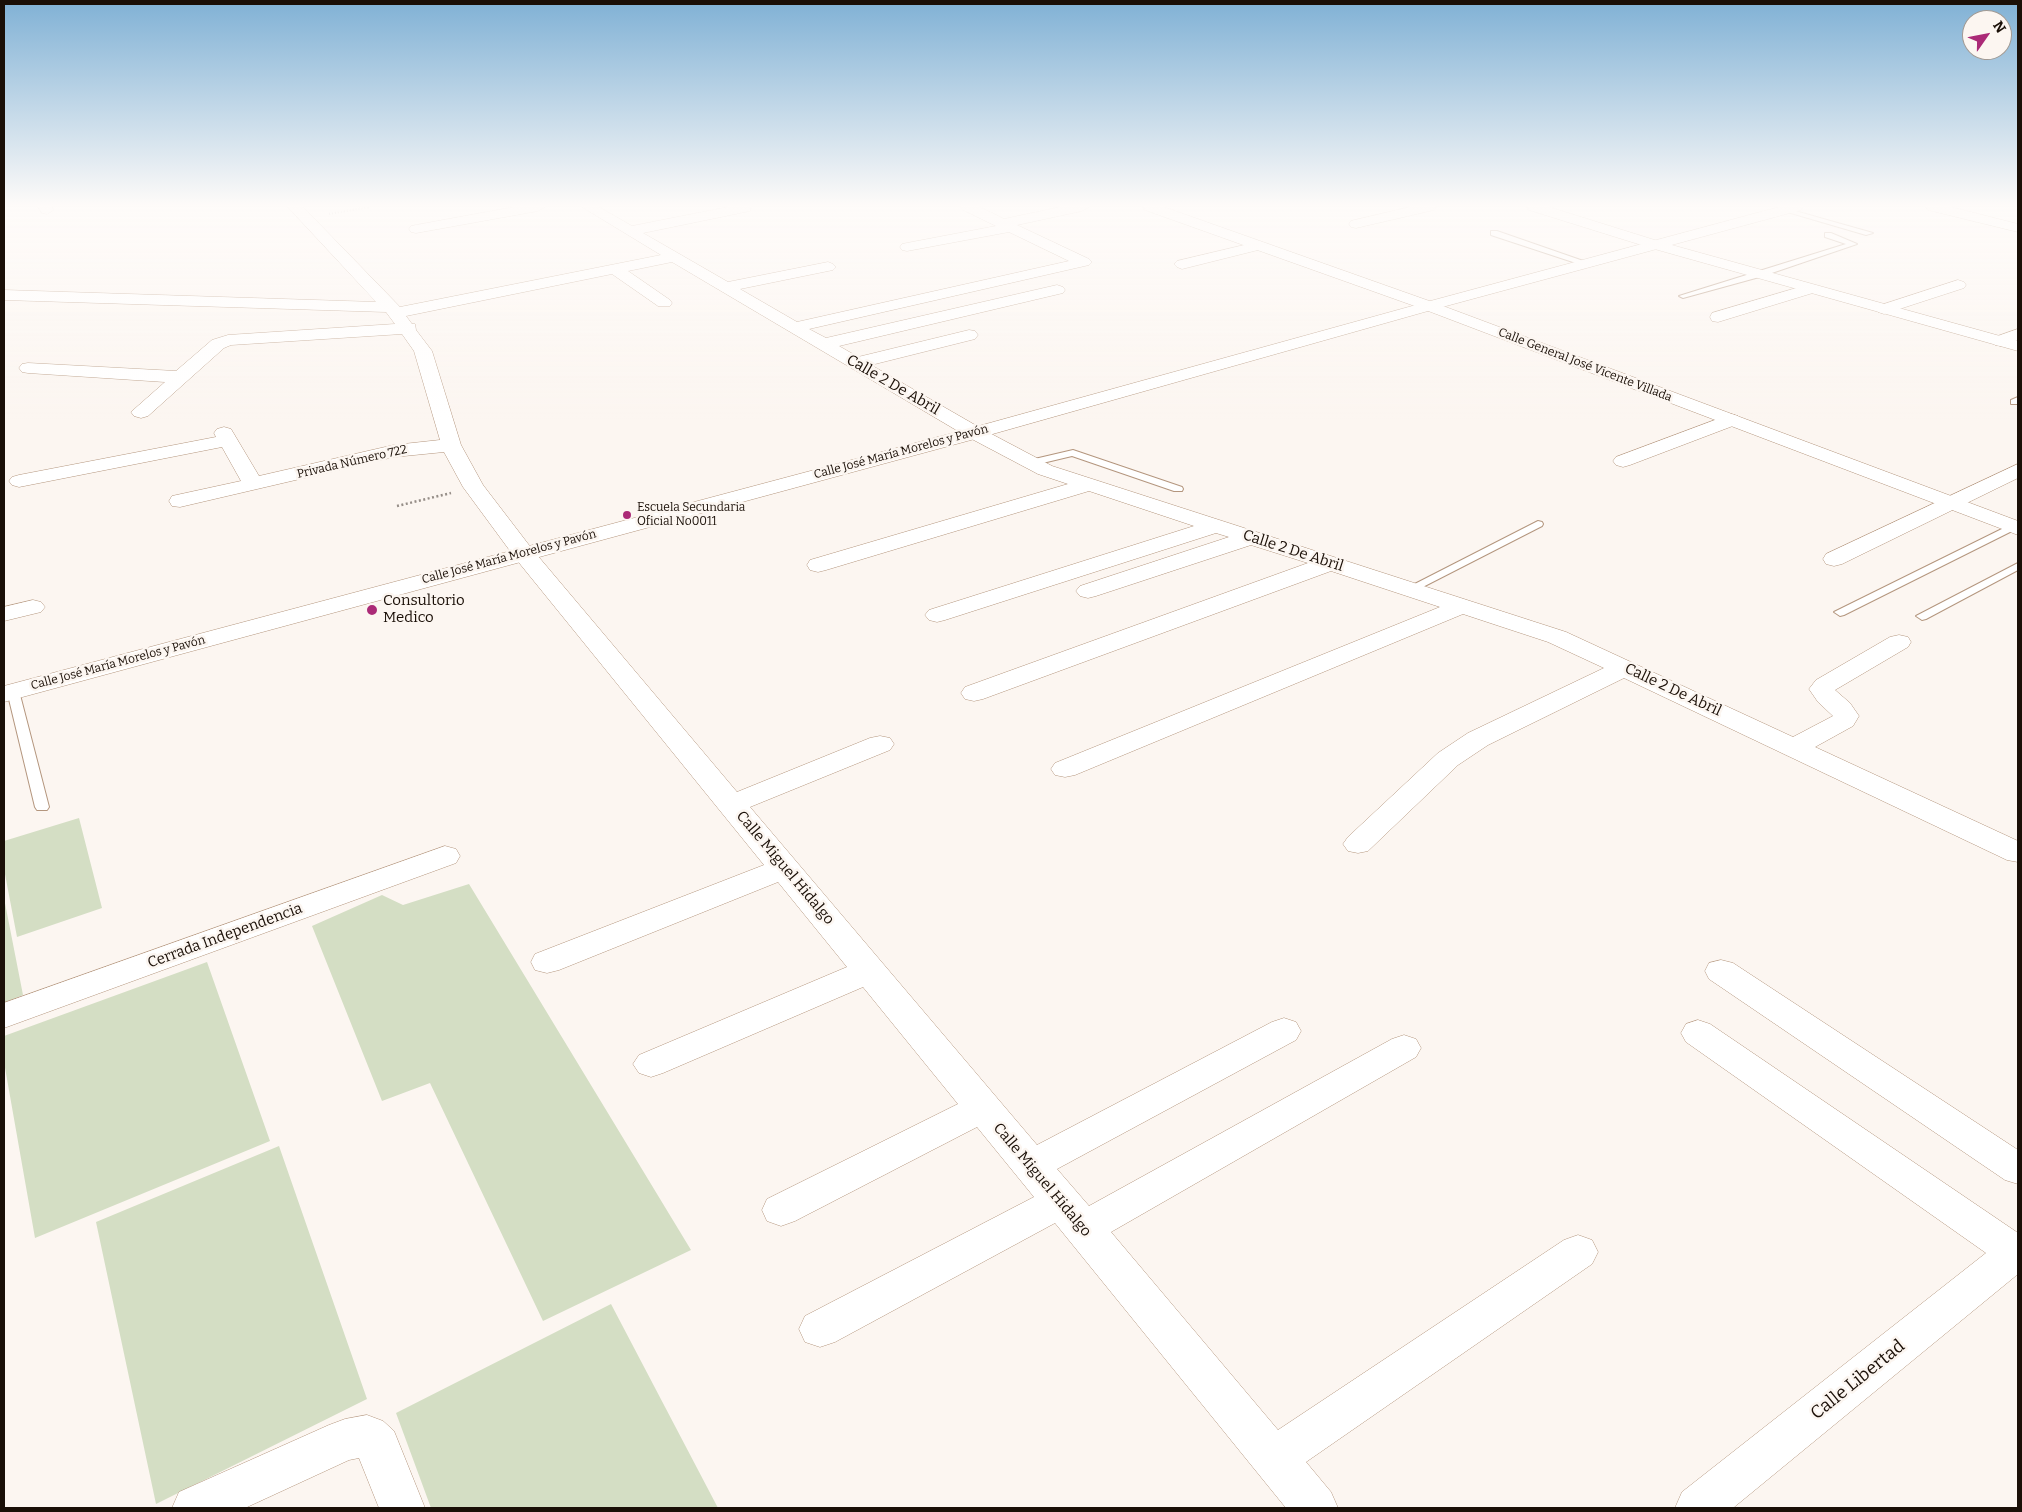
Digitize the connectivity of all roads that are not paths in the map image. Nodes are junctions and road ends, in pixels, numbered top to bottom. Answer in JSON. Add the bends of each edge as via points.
{"nodes":[{"id":1,"x":361,"y":278,"type":"edge"},
{"id":2,"x":575,"y":278,"type":"edge"},
{"id":3,"x":627,"y":278,"type":"edge"},
{"id":4,"x":710,"y":278,"type":"edge"},
{"id":5,"x":773,"y":278,"type":"edge"},
{"id":6,"x":999,"y":278,"type":"edge"},
{"id":7,"x":1348,"y":278,"type":"edge"},
{"id":8,"x":1537,"y":278,"type":"edge"},
{"id":9,"x":1748,"y":278,"type":"edge"},
{"id":10,"x":1773,"y":278,"type":"edge"},
{"id":11,"x":1958,"y":285,"type":"dead end"},
{"id":12,"x":724,"y":287,"type":"junction"},
{"id":13,"x":1810,"y":288,"type":"junction"},
{"id":14,"x":1057,"y":290,"type":"dead end"},
{"id":15,"x":4,"y":295,"type":"edge"},
{"id":16,"x":1684,"y":296,"type":"dead end"},
{"id":17,"x":664,"y":304,"type":"dead end"},
{"id":18,"x":1429,"y":306,"type":"junction"},
{"id":19,"x":1884,"y":309,"type":"junction"},
{"id":20,"x":398,"y":316,"type":"junction"},
{"id":21,"x":785,"y":317,"type":"junction"},
{"id":22,"x":1718,"y":317,"type":"dead end"},
{"id":23,"x":2018,"y":334,"type":"edge"},
{"id":24,"x":969,"y":335,"type":"dead end"},
{"id":25,"x":2001,"y":341,"type":"junction"},
{"id":26,"x":824,"y":344,"type":"junction"},
{"id":27,"x":2018,"y":346,"type":"edge"},
{"id":28,"x":856,"y":363,"type":"junction"},
{"id":29,"x":28,"y":368,"type":"dead end"},
{"id":30,"x":179,"y":377,"type":"junction"},
{"id":31,"x":141,"y":412,"type":"dead end"},
{"id":32,"x":1731,"y":420,"type":"junction"},
{"id":33,"x":975,"y":433,"type":"junction"},
{"id":34,"x":451,"y":445,"type":"junction"},
{"id":35,"x":1623,"y":461,"type":"dead end"},
{"id":36,"x":1030,"y":463,"type":"junction"},
{"id":37,"x":2018,"y":470,"type":"edge"},
{"id":38,"x":19,"y":481,"type":"dead end"},
{"id":39,"x":253,"y":484,"type":"junction"},
{"id":40,"x":1087,"y":485,"type":"junction"},
{"id":41,"x":1178,"y":489,"type":"dead end"},
{"id":42,"x":180,"y":501,"type":"dead end"},
{"id":43,"x":1952,"y":503,"type":"junction"},
{"id":44,"x":1538,"y":524,"type":"dead end"},
{"id":45,"x":1215,"y":526,"type":"junction"},
{"id":46,"x":2016,"y":527,"type":"edge"},
{"id":47,"x":1252,"y":537,"type":"junction"},
{"id":48,"x":524,"y":554,"type":"junction"},
{"id":49,"x":1834,"y":559,"type":"dead end"},
{"id":50,"x":1330,"y":563,"type":"junction"},
{"id":51,"x":818,"y":565,"type":"dead end"},
{"id":52,"x":2018,"y":566,"type":"edge"},
{"id":53,"x":1409,"y":590,"type":"junction"},
{"id":54,"x":1088,"y":591,"type":"dead end"},
{"id":55,"x":1462,"y":606,"type":"junction"},
{"id":56,"x":33,"y":607,"type":"dead end"},
{"id":57,"x":1840,"y":612,"type":"dead end"},
{"id":58,"x":4,"y":614,"type":"edge"},
{"id":59,"x":937,"y":615,"type":"dead end"},
{"id":60,"x":1922,"y":616,"type":"dead end"},
{"id":61,"x":1900,"y":642,"type":"dead end"},
{"id":62,"x":1625,"y":668,"type":"junction"},
{"id":63,"x":8,"y":693,"type":"edge"},
{"id":64,"x":974,"y":694,"type":"dead end"},
{"id":65,"x":880,"y":744,"type":"dead end"},
{"id":66,"x":1796,"y":748,"type":"junction"},
{"id":67,"x":1065,"y":769,"type":"dead end"},
{"id":68,"x":732,"y":804,"type":"junction"},
{"id":69,"x":42,"y":807,"type":"dead end"},
{"id":70,"x":1358,"y":844,"type":"dead end"},
{"id":71,"x":2018,"y":853,"type":"edge"},
{"id":72,"x":446,"y":856,"type":"dead end"},
{"id":73,"x":785,"y":868,"type":"junction"},
{"id":74,"x":547,"y":962,"type":"dead end"},
{"id":75,"x":869,"y":971,"type":"junction"},
{"id":76,"x":1721,"y":971,"type":"dead end"},
{"id":77,"x":4,"y":1016,"type":"edge"},
{"id":78,"x":1284,"y":1031,"type":"dead end"},
{"id":79,"x":1698,"y":1033,"type":"dead end"},
{"id":80,"x":1404,"y":1048,"type":"dead end"},
{"id":81,"x":651,"y":1064,"type":"dead end"},
{"id":82,"x":983,"y":1108,"type":"junction"},
{"id":83,"x":1030,"y":1166,"type":"junction"},
{"id":84,"x":2018,"y":1169,"type":"edge"},
{"id":85,"x":781,"y":1210,"type":"dead end"},
{"id":86,"x":1071,"y":1216,"type":"junction"},
{"id":87,"x":1578,"y":1252,"type":"dead end"},
{"id":88,"x":2017,"y":1252,"type":"edge"},
{"id":89,"x":820,"y":1329,"type":"dead end"},
{"id":90,"x":1273,"y":1459,"type":"junction"},
{"id":91,"x":195,"y":1508,"type":"edge"},
{"id":92,"x":402,"y":1508,"type":"edge"},
{"id":93,"x":1315,"y":1508,"type":"edge"},
{"id":94,"x":1698,"y":1508,"type":"edge"}],
"edges":[{"from":1,"to":20,"type":"street","name":"Calle Miguel Hidalgo"},
{"from":2,"to":20,"type":"street"},
{"from":3,"to":17,"type":"street"},
{"from":4,"to":12,"type":"street","name":"Calle 2 De Abril"},
{"from":5,"to":12,"type":"street"},
{"from":6,"to":21,"type":"street"},
{"from":7,"to":18,"type":"street","name":"Calle General José Vicente Villada"},
{"from":8,"to":18,"type":"street","name":"Calle José María Morelos y Pavón"},
{"from":9,"to":16,"type":"lane"},
{"from":10,"to":13,"type":"street"},
{"from":11,"to":19,"type":"street"},
{"from":12,"to":21,"type":"street","name":"Calle 2 De Abril"},
{"from":13,"to":19,"type":"street"},
{"from":13,"to":22,"type":"street"},
{"from":14,"to":26,"type":"street"},
{"from":15,"to":20,"type":"street"},
{"from":18,"to":32,"type":"street","name":"Calle General José Vicente Villada"},
{"from":18,"to":33,"type":"street","name":"Calle José María Morelos y Pavón"},
{"from":19,"to":25,"type":"street"},
{"from":20,"to":30,"type":"street","via":[[228,340],[218,344]]},
{"from":20,"to":34,"type":"street","name":"Calle Miguel Hidalgo","via":[[423,351]]},
{"from":21,"to":26,"type":"street","name":"Calle 2 De Abril"},
{"from":23,"to":25,"type":"street"},
{"from":24,"to":28,"type":"street"},
{"from":25,"to":27,"type":"street"},
{"from":26,"to":28,"type":"street","name":"Calle 2 De Abril"},
{"from":28,"to":33,"type":"street","name":"Calle 2 De Abril"},
{"from":29,"to":30,"type":"street"},
{"from":30,"to":31,"type":"street"},
{"from":32,"to":35,"type":"street"},
{"from":32,"to":43,"type":"street","name":"Calle General José Vicente Villada"},
{"from":33,"to":36,"type":"street","name":"Calle 2 De Abril"},
{"from":33,"to":48,"type":"street","name":"Calle José María Morelos y Pavón"},
{"from":34,"to":39,"type":"street","name":"Privada Número 722","via":[[394,452]]},
{"from":34,"to":48,"type":"street","name":"Calle Miguel Hidalgo","via":[[473,487]]},
{"from":36,"to":40,"type":"street","name":"Calle 2 De Abril"},
{"from":36,"to":41,"type":"lane","via":[[1073,453]]},
{"from":37,"to":43,"type":"street"},
{"from":38,"to":39,"type":"street","via":[[152,456],[226,436]]},
{"from":39,"to":42,"type":"street","name":"Privada Número 722"},
{"from":40,"to":45,"type":"street","name":"Calle 2 De Abril"},
{"from":40,"to":51,"type":"street"},
{"from":43,"to":46,"type":"street","name":"Calle General José Vicente Villada"},
{"from":43,"to":49,"type":"street"},
{"from":44,"to":53,"type":"lane"},
{"from":45,"to":47,"type":"street","name":"Calle 2 De Abril"},
{"from":45,"to":59,"type":"street"},
{"from":46,"to":57,"type":"lane"},
{"from":47,"to":50,"type":"street","name":"Calle 2 De Abril"},
{"from":47,"to":54,"type":"street"},
{"from":48,"to":63,"type":"street","name":"Calle José María Morelos y Pavón"},
{"from":48,"to":68,"type":"street","name":"Calle Miguel Hidalgo"},
{"from":50,"to":53,"type":"street","name":"Calle 2 De Abril"},
{"from":50,"to":64,"type":"street"},
{"from":52,"to":60,"type":"lane"},
{"from":53,"to":55,"type":"street","name":"Calle 2 De Abril"},
{"from":55,"to":62,"type":"street","name":"Calle 2 De Abril","via":[[1557,638]]},
{"from":55,"to":67,"type":"street"},
{"from":56,"to":58,"type":"street"},
{"from":61,"to":66,"type":"street","via":[[1825,685],[1824,693],[1846,716]]},
{"from":62,"to":66,"type":"street","name":"Calle 2 De Abril"},
{"from":62,"to":70,"type":"street","via":[[1460,750]]},
{"from":63,"to":69,"type":"lane"},
{"from":65,"to":68,"type":"street"},
{"from":66,"to":71,"type":"street","name":"Calle 2 De Abril"},
{"from":68,"to":73,"type":"street","name":"Calle Miguel Hidalgo"},
{"from":72,"to":77,"type":"street","name":"Cerrada Independencia"},
{"from":73,"to":74,"type":"street"},
{"from":73,"to":75,"type":"street","name":"Calle Miguel Hidalgo"},
{"from":75,"to":81,"type":"street"},
{"from":75,"to":82,"type":"street","name":"Calle Miguel Hidalgo"},
{"from":76,"to":84,"type":"street"},
{"from":78,"to":83,"type":"street"},
{"from":79,"to":88,"type":"street"},
{"from":80,"to":86,"type":"street"},
{"from":82,"to":83,"type":"street","name":"Calle Miguel Hidalgo"},
{"from":82,"to":85,"type":"street"},
{"from":83,"to":86,"type":"street","name":"Calle Miguel Hidalgo"},
{"from":86,"to":89,"type":"street"},
{"from":86,"to":90,"type":"street","name":"Calle Miguel Hidalgo"},
{"from":87,"to":90,"type":"street"},
{"from":88,"to":94,"type":"street","name":"Calle Libertad"},
{"from":90,"to":93,"type":"street","name":"Calle Miguel Hidalgo"},
{"from":91,"to":92,"type":"street","via":[[345,1440],[366,1436],[378,1446]]}]}
